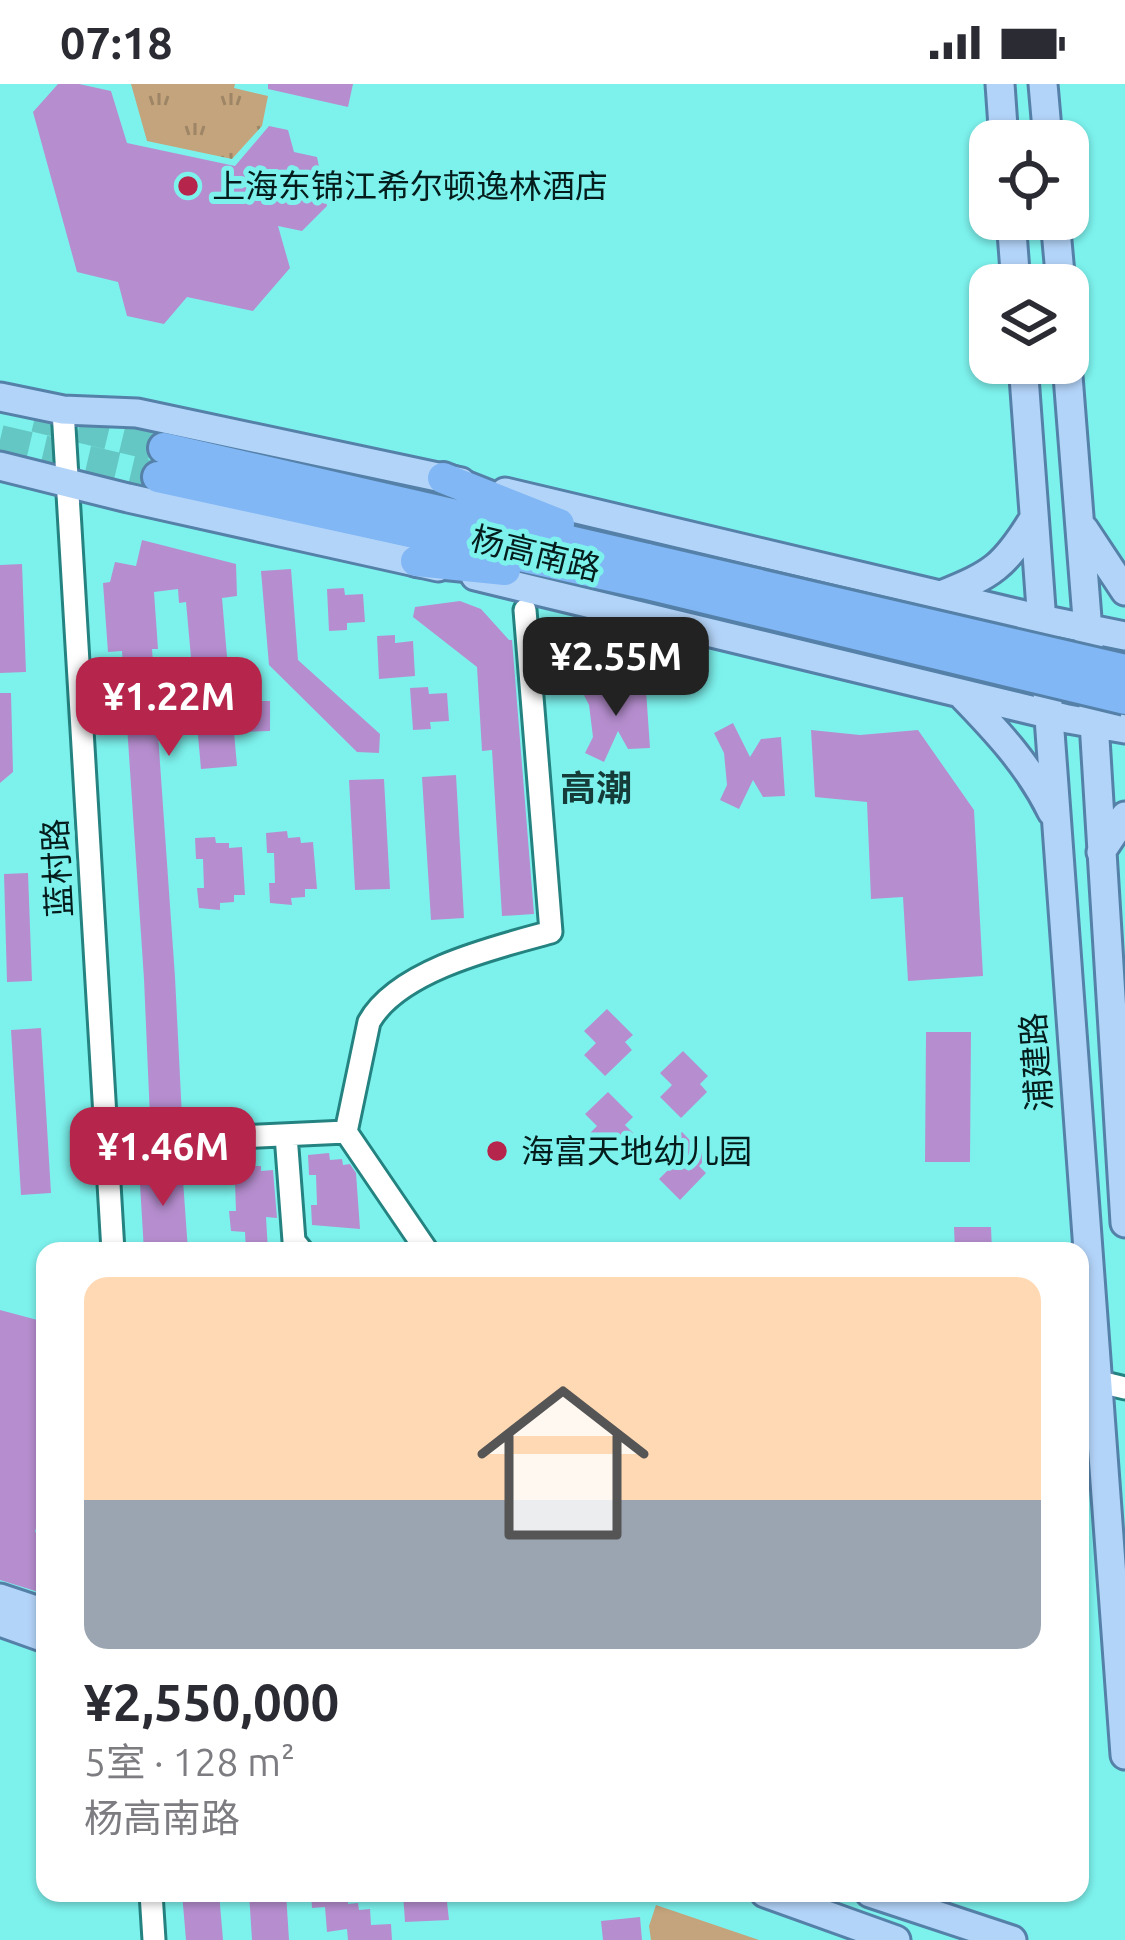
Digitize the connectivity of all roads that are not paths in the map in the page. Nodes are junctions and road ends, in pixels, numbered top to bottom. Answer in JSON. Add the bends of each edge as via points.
{"nodes":[{"id":1,"x":1000,"y":84,"type":"edge"},
{"id":2,"x":1043,"y":84,"type":"edge"},
{"id":3,"x":1003,"y":120,"type":"edge"},
{"id":4,"x":1046,"y":120,"type":"edge"},
{"id":5,"x":1024,"y":384,"type":"edge"},
{"id":6,"x":1069,"y":384,"type":"edge"},
{"id":7,"x":0,"y":397,"type":"edge"},
{"id":8,"x":63,"y":410,"type":"junction"},
{"id":9,"x":161,"y":462,"type":"tunnel mouth"},
{"id":10,"x":0,"y":466,"type":"edge"},
{"id":11,"x":443,"y":478,"type":"junction"},
{"id":12,"x":67,"y":481,"type":"junction"},
{"id":13,"x":1034,"y":518,"type":"junction"},
{"id":14,"x":1079,"y":523,"type":"junction"},
{"id":15,"x":416,"y":561,"type":"junction"},
{"id":16,"x":645,"y":571,"type":"junction"},
{"id":17,"x":1125,"y":591,"type":"edge"},
{"id":18,"x":941,"y":595,"type":"junction"},
{"id":19,"x":525,"y":610,"type":"dead end"},
{"id":20,"x":1041,"y":619,"type":"junction"},
{"id":21,"x":1088,"y":628,"type":"junction"},
{"id":22,"x":1125,"y":636,"type":"edge"},
{"id":23,"x":1125,"y":670,"type":"edge"},
{"id":24,"x":960,"y":693,"type":"junction"},
{"id":25,"x":1125,"y":699,"type":"edge"},
{"id":26,"x":1048,"y":714,"type":"junction"},
{"id":27,"x":1094,"y":724,"type":"junction"},
{"id":28,"x":1125,"y":729,"type":"edge"},
{"id":29,"x":1125,"y":816,"type":"edge"},
{"id":30,"x":1056,"y":819,"type":"junction"},
{"id":31,"x":1102,"y":852,"type":"junction"},
{"id":32,"x":346,"y":1132,"type":"junction"},
{"id":33,"x":286,"y":1135,"type":"junction"},
{"id":34,"x":106,"y":1143,"type":"junction"},
{"id":35,"x":1125,"y":1223,"type":"edge"},
{"id":36,"x":112,"y":1242,"type":"edge"},
{"id":37,"x":295,"y":1242,"type":"edge"},
{"id":38,"x":422,"y":1242,"type":"edge"},
{"id":39,"x":1086,"y":1242,"type":"edge"},
{"id":40,"x":1089,"y":1283,"type":"edge"},
{"id":41,"x":1096,"y":1382,"type":"junction"},
{"id":42,"x":1125,"y":1388,"type":"edge"},
{"id":43,"x":0,"y":1598,"type":"edge"},
{"id":44,"x":36,"y":1610,"type":"edge"},
{"id":45,"x":0,"y":1622,"type":"edge"},
{"id":46,"x":36,"y":1635,"type":"edge"},
{"id":47,"x":1125,"y":1755,"type":"edge"},
{"id":48,"x":152,"y":1902,"type":"edge"},
{"id":49,"x":790,"y":1902,"type":"edge"},
{"id":50,"x":897,"y":1902,"type":"edge"},
{"id":51,"x":154,"y":1940,"type":"edge"},
{"id":52,"x":896,"y":1940,"type":"edge"},
{"id":53,"x":1012,"y":1940,"type":"edge"}],
"edges":[{"from":1,"to":3,"type":"main road"},
{"from":2,"to":4,"type":"main road"},
{"from":5,"to":13,"type":"main road","name":"浦建路"},
{"from":6,"to":14,"type":"main road"},
{"from":7,"to":8,"type":"main road","name":"杨高南路"},
{"from":8,"to":11,"type":"main road","name":"杨高南路","via":[[137,413]]},
{"from":8,"to":12,"type":"street","name":"蓝村路"},
{"from":9,"to":16,"type":"highway","name":"杨高南路"},
{"from":10,"to":12,"type":"main road","name":"杨高南路"},
{"from":11,"to":16,"type":"highway"},
{"from":11,"to":18,"type":"main road","name":"杨高南路"},
{"from":12,"to":15,"type":"main road","name":"杨高南路"},
{"from":12,"to":34,"type":"street","name":"蓝村路"},
{"from":13,"to":18,"type":"main road","via":[[988,575]]},
{"from":13,"to":20,"type":"main road","name":"浦建路"},
{"from":14,"to":17,"type":"main road"},
{"from":14,"to":21,"type":"main road"},
{"from":15,"to":16,"type":"highway"},
{"from":15,"to":24,"type":"main road","name":"杨高南路"},
{"from":16,"to":23,"type":"highway","name":"杨高南路","bridge":true},
{"from":16,"to":25,"type":"highway","name":"杨高南路","bridge":true},
{"from":18,"to":20,"type":"main road","name":"杨高南路"},
{"from":19,"to":32,"type":"street","via":[[551,932],[472,954],[394,991],[369,1022]]},
{"from":20,"to":21,"type":"main road","name":"杨高南路"},
{"from":20,"to":26,"type":"main road","name":"浦建路"},
{"from":21,"to":22,"type":"main road","name":"杨高南路"},
{"from":21,"to":27,"type":"main road"},
{"from":24,"to":26,"type":"main road","name":"杨高南路"},
{"from":24,"to":30,"type":"main road","via":[[1012,747]]},
{"from":26,"to":27,"type":"main road","name":"杨高南路"},
{"from":26,"to":30,"type":"main road","name":"浦建路"},
{"from":27,"to":28,"type":"main road","name":"杨高南路"},
{"from":27,"to":31,"type":"main road"},
{"from":29,"to":31,"type":"main road"},
{"from":30,"to":39,"type":"main road","name":"浦建路"},
{"from":31,"to":35,"type":"main road"},
{"from":32,"to":33,"type":"street"},
{"from":32,"to":38,"type":"street"},
{"from":33,"to":34,"type":"street"},
{"from":33,"to":37,"type":"street"},
{"from":34,"to":36,"type":"street","name":"蓝村路"},
{"from":40,"to":41,"type":"main road","name":"浦建路"},
{"from":41,"to":42,"type":"street"},
{"from":41,"to":47,"type":"main road","name":"浦建路"},
{"from":43,"to":44,"type":"main road"},
{"from":45,"to":46,"type":"main road"},
{"from":48,"to":51,"type":"street"},
{"from":49,"to":52,"type":"main road"},
{"from":50,"to":53,"type":"main road"}]}
